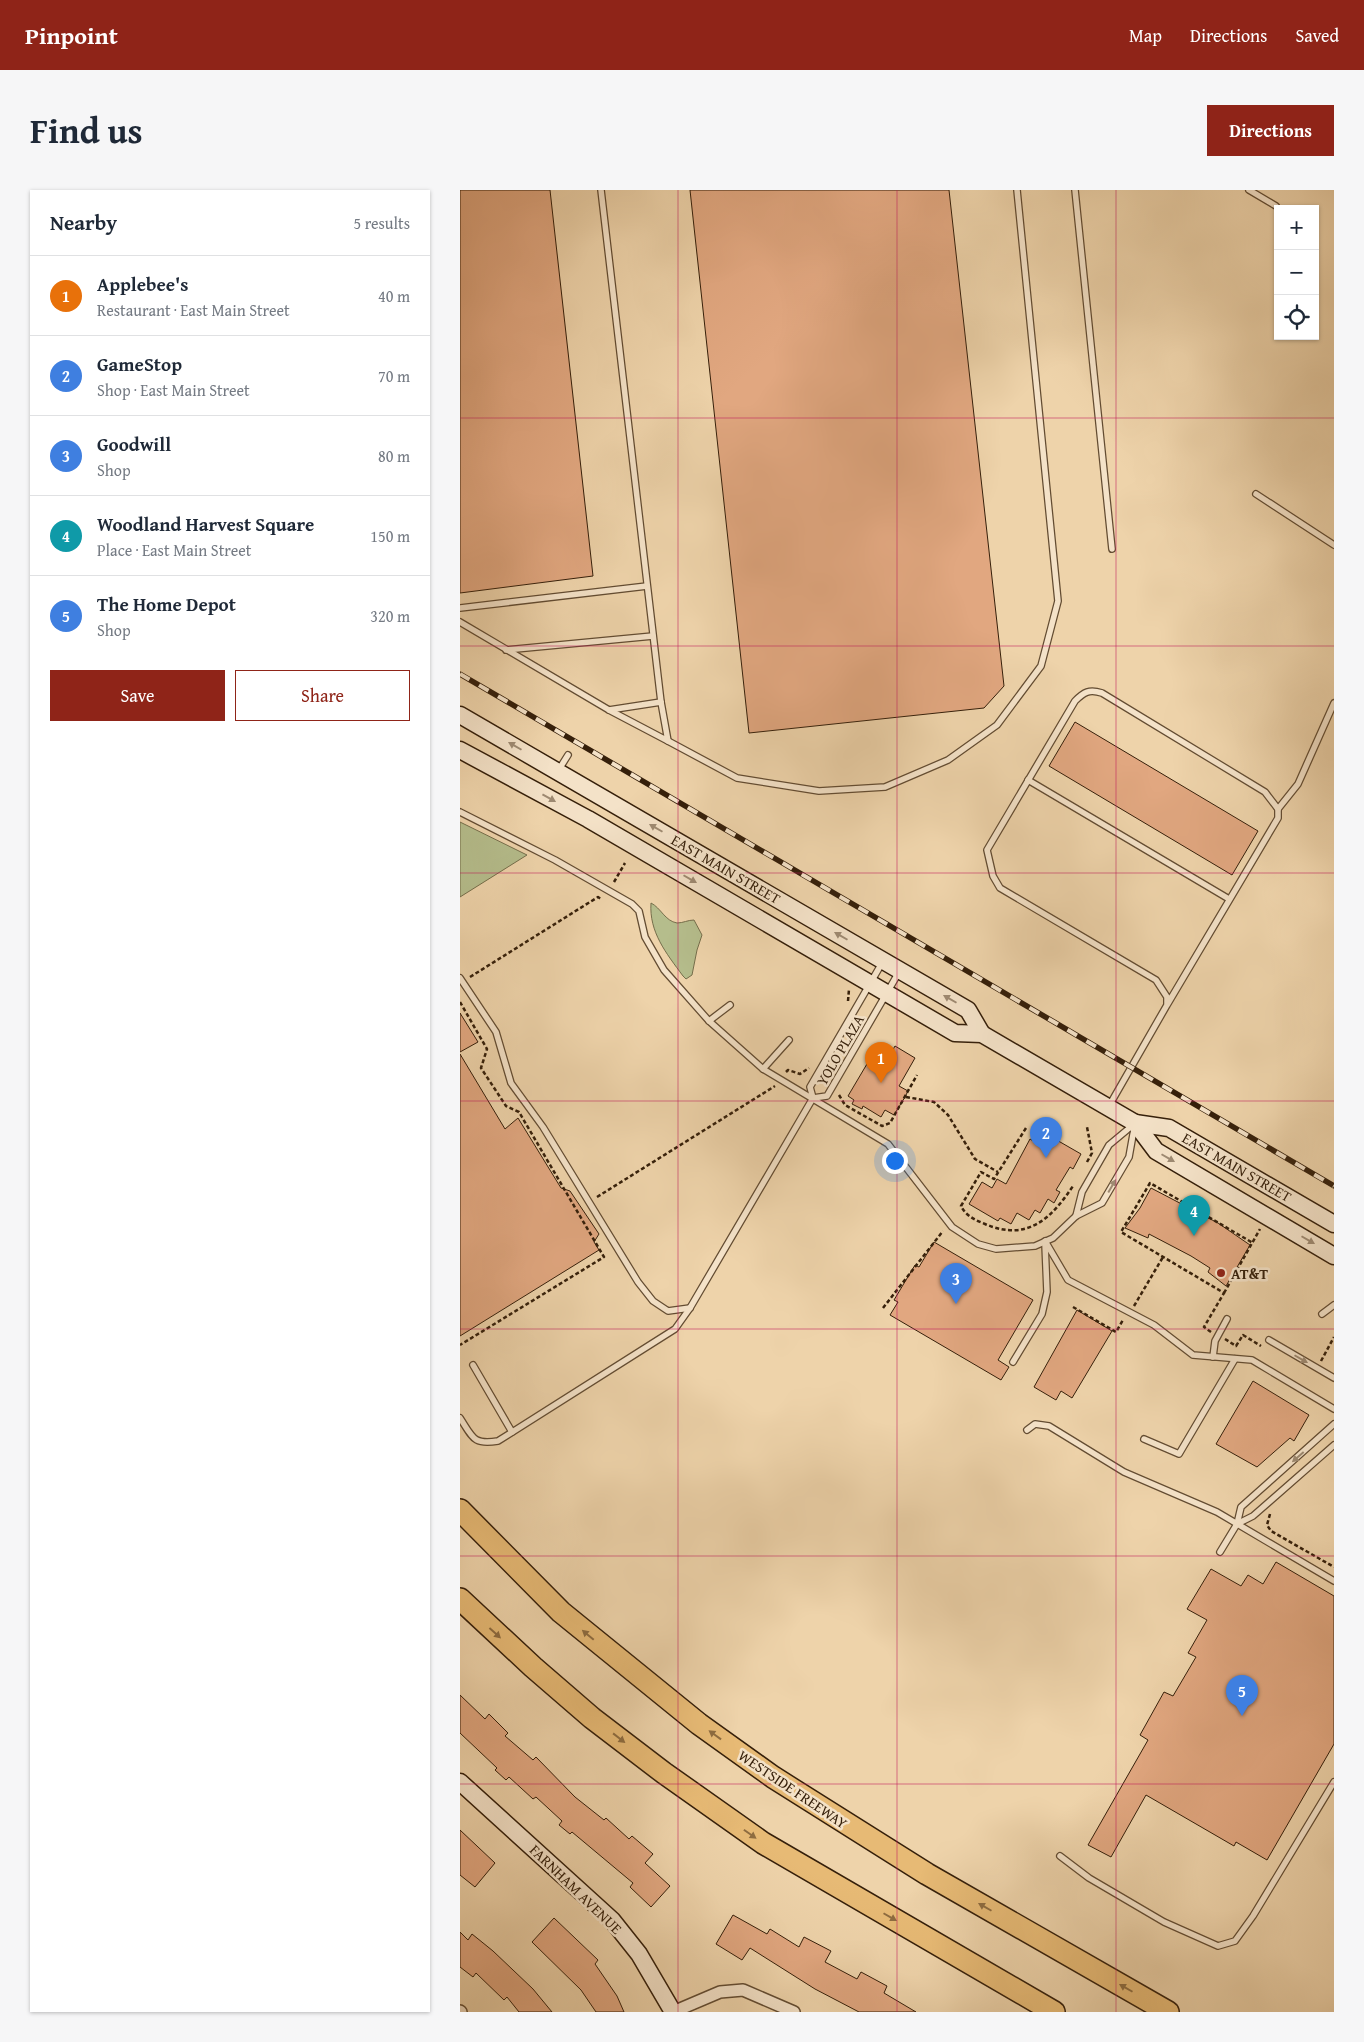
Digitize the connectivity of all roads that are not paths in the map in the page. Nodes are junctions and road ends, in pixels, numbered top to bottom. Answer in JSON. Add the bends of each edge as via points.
{"nodes":[{"id":1,"x":601,"y":190,"type":"edge"},
{"id":2,"x":1017,"y":190,"type":"edge"},
{"id":3,"x":1075,"y":190,"type":"edge"},
{"id":4,"x":1249,"y":190,"type":"edge"},
{"id":5,"x":1274,"y":205,"type":"edge"},
{"id":6,"x":1256,"y":494,"type":"dead end"},
{"id":7,"x":1334,"y":545,"type":"edge"},
{"id":8,"x":1112,"y":549,"type":"dead end"},
{"id":9,"x":647,"y":586,"type":"junction"},
{"id":10,"x":460,"y":608,"type":"edge"},
{"id":11,"x":460,"y":622,"type":"edge"},
{"id":12,"x":653,"y":636,"type":"junction"},
{"id":13,"x":506,"y":650,"type":"junction"},
{"id":14,"x":661,"y":702,"type":"junction"},
{"id":15,"x":1334,"y":703,"type":"edge"},
{"id":16,"x":609,"y":710,"type":"junction"},
{"id":17,"x":460,"y":715,"type":"edge"},
{"id":18,"x":668,"y":741,"type":"junction"},
{"id":19,"x":460,"y":751,"type":"edge"},
{"id":20,"x":568,"y":755,"type":"dead end"},
{"id":21,"x":558,"y":771,"type":"junction"},
{"id":22,"x":1028,"y":780,"type":"junction"},
{"id":23,"x":1278,"y":808,"type":"junction"},
{"id":24,"x":460,"y":812,"type":"edge"},
{"id":25,"x":1229,"y":899,"type":"junction"},
{"id":26,"x":884,"y":961,"type":"junction"},
{"id":27,"x":900,"y":970,"type":"junction"},
{"id":28,"x":461,"y":980,"type":"edge"},
{"id":29,"x":870,"y":984,"type":"junction"},
{"id":30,"x":886,"y":994,"type":"junction"},
{"id":31,"x":730,"y":1005,"type":"dead end"},
{"id":32,"x":1167,"y":1005,"type":"junction"},
{"id":33,"x":709,"y":1022,"type":"junction"},
{"id":34,"x":982,"y":1034,"type":"junction"},
{"id":35,"x":789,"y":1040,"type":"dead end"},
{"id":36,"x":763,"y":1069,"type":"junction"},
{"id":37,"x":812,"y":1098,"type":"junction"},
{"id":38,"x":1108,"y":1108,"type":"junction"},
{"id":39,"x":1135,"y":1123,"type":"junction"},
{"id":40,"x":1076,"y":1216,"type":"junction"},
{"id":41,"x":1334,"y":1224,"type":"edge"},
{"id":42,"x":1045,"y":1242,"type":"junction"},
{"id":43,"x":1334,"y":1256,"type":"edge"},
{"id":44,"x":1334,"y":1305,"type":"edge"},
{"id":45,"x":690,"y":1308,"type":"junction"},
{"id":46,"x":1322,"y":1314,"type":"dead end"},
{"id":47,"x":1227,"y":1319,"type":"dead end"},
{"id":48,"x":1269,"y":1340,"type":"dead end"},
{"id":49,"x":1212,"y":1356,"type":"junction"},
{"id":50,"x":1235,"y":1358,"type":"junction"},
{"id":51,"x":1013,"y":1362,"type":"dead end"},
{"id":52,"x":472,"y":1365,"type":"dead end"},
{"id":53,"x":1334,"y":1378,"type":"edge"},
{"id":54,"x":1334,"y":1409,"type":"edge"},
{"id":55,"x":460,"y":1418,"type":"edge"},
{"id":56,"x":1334,"y":1424,"type":"edge"},
{"id":57,"x":1027,"y":1430,"type":"dead end"},
{"id":58,"x":512,"y":1432,"type":"junction"},
{"id":59,"x":1144,"y":1438,"type":"dead end"},
{"id":60,"x":1334,"y":1445,"type":"edge"},
{"id":61,"x":460,"y":1510,"type":"edge"},
{"id":62,"x":1237,"y":1524,"type":"junction"},
{"id":63,"x":1220,"y":1552,"type":"dead end"},
{"id":64,"x":1334,"y":1581,"type":"edge"},
{"id":65,"x":460,"y":1599,"type":"edge"},
{"id":66,"x":460,"y":1782,"type":"edge"},
{"id":67,"x":1334,"y":1782,"type":"edge"},
{"id":68,"x":1060,"y":1856,"type":"dead end"},
{"id":69,"x":673,"y":2012,"type":"edge"},
{"id":70,"x":794,"y":2012,"type":"edge"},
{"id":71,"x":1054,"y":2012,"type":"edge"},
{"id":72,"x":1168,"y":2012,"type":"edge"}],
"edges":[{"from":1,"to":9,"type":"lane"},
{"from":2,"to":18,"type":"lane","via":[[1058,600],[1042,666],[997,725],[948,760],[885,787],[819,791],[737,778]]},
{"from":3,"to":8,"type":"lane"},
{"from":4,"to":5,"type":"lane"},
{"from":6,"to":7,"type":"lane"},
{"from":9,"to":10,"type":"lane"},
{"from":9,"to":12,"type":"lane"},
{"from":11,"to":13,"type":"lane"},
{"from":12,"to":13,"type":"lane"},
{"from":12,"to":14,"type":"lane"},
{"from":13,"to":16,"type":"lane"},
{"from":14,"to":16,"type":"lane"},
{"from":14,"to":18,"type":"lane"},
{"from":15,"to":23,"type":"lane","via":[[1298,784]]},
{"from":16,"to":18,"type":"lane"},
{"from":21,"to":17,"type":"main road","name":"EAST MAIN STREET","one_way":true},
{"from":19,"to":29,"type":"main road","name":"EAST MAIN STREET","one_way":true,"via":[[588,819]]},
{"from":20,"to":21,"type":"lane"},
{"from":26,"to":21,"type":"main road","name":"EAST MAIN STREET","one_way":true},
{"from":22,"to":23,"type":"lane","via":[[1075,701],[1091,690],[1102,693],[1265,792]]},
{"from":22,"to":25,"type":"lane"},
{"from":22,"to":32,"type":"lane","via":[[988,850],[993,876],[1000,888],[1156,980],[1168,998]]},
{"from":23,"to":25,"type":"lane","via":[[1278,818]]},
{"from":24,"to":33,"type":"lane","via":[[632,904],[639,911],[645,937],[664,970]]},
{"from":25,"to":32,"type":"lane"},
{"from":26,"to":27,"type":"main road","name":"EAST MAIN STREET"},
{"from":26,"to":29,"type":"lane","name":"YOLO PLAZA"},
{"from":27,"to":30,"type":"lane","name":"YOLO PLAZA"},
{"from":34,"to":27,"type":"main road","name":"EAST MAIN STREET","one_way":true,"via":[[968,1010]]},
{"from":28,"to":45,"type":"lane","via":[[496,1032],[511,1083],[543,1128],[634,1276],[653,1301],[668,1312]]},
{"from":29,"to":30,"type":"main road","name":"EAST MAIN STREET"},
{"from":29,"to":37,"type":"lane","name":"YOLO PLAZA","via":[[810,1087]]},
{"from":30,"to":34,"type":"main road","name":"EAST MAIN STREET","via":[[955,1034]]},
{"from":30,"to":37,"type":"lane","name":"YOLO PLAZA","via":[[827,1096]]},
{"from":31,"to":33,"type":"lane"},
{"from":32,"to":38,"type":"lane"},
{"from":33,"to":36,"type":"lane"},
{"from":34,"to":38,"type":"main road","name":"EAST MAIN STREET"},
{"from":35,"to":36,"type":"lane"},
{"from":36,"to":37,"type":"lane"},
{"from":37,"to":42,"type":"lane","via":[[888,1144],[950,1225],[978,1244],[996,1249],[1028,1247]]},
{"from":37,"to":45,"type":"lane"},
{"from":38,"to":39,"type":"main road","name":"EAST MAIN STREET"},
{"from":39,"to":40,"type":"lane","via":[[1109,1145],[1082,1192]]},
{"from":40,"to":39,"type":"lane","one_way":true,"via":[[1102,1204],[1129,1157]]},
{"from":39,"to":41,"type":"main road","name":"EAST MAIN STREET","via":[[1170,1128]]},
{"from":39,"to":43,"type":"main road","name":"EAST MAIN STREET","one_way":true,"via":[[1156,1151]]},
{"from":40,"to":42,"type":"lane"},
{"from":42,"to":49,"type":"lane","via":[[1068,1280],[1154,1325],[1193,1355]]},
{"from":42,"to":51,"type":"lane","via":[[1047,1292],[1042,1314]]},
{"from":44,"to":46,"type":"lane"},
{"from":45,"to":58,"type":"lane","via":[[675,1329],[662,1339]]},
{"from":47,"to":49,"type":"lane","via":[[1215,1341]]},
{"from":48,"to":53,"type":"lane","one_way":true},
{"from":49,"to":50,"type":"lane"},
{"from":50,"to":54,"type":"lane","via":[[1252,1360]]},
{"from":50,"to":59,"type":"lane","via":[[1180,1454]]},
{"from":52,"to":58,"type":"lane"},
{"from":55,"to":58,"type":"lane","via":[[474,1439],[483,1443],[498,1441]]},
{"from":56,"to":62,"type":"lane","one_way":true,"via":[[1242,1507]]},
{"from":57,"to":62,"type":"lane","via":[[1035,1424],[1049,1426],[1124,1472]]},
{"from":60,"to":62,"type":"lane","via":[[1253,1516]]},
{"from":72,"to":61,"type":"highway","name":"WESTSIDE FREEWAY","one_way":true,"via":[[920,1869],[773,1777],[699,1724],[561,1612]]},
{"from":62,"to":63,"type":"lane"},
{"from":62,"to":64,"type":"lane"},
{"from":65,"to":71,"type":"highway","one_way":true,"via":[[592,1718],[763,1843]]},
{"from":66,"to":69,"type":"main road","name":"FARNHAM AVENUE","via":[[612,1920],[639,1954]]},
{"from":67,"to":68,"type":"lane","via":[[1253,1916],[1235,1941],[1218,1946],[1164,1922],[1089,1878]]},
{"from":69,"to":70,"type":"street","via":[[720,1992],[743,1990]]}]}
